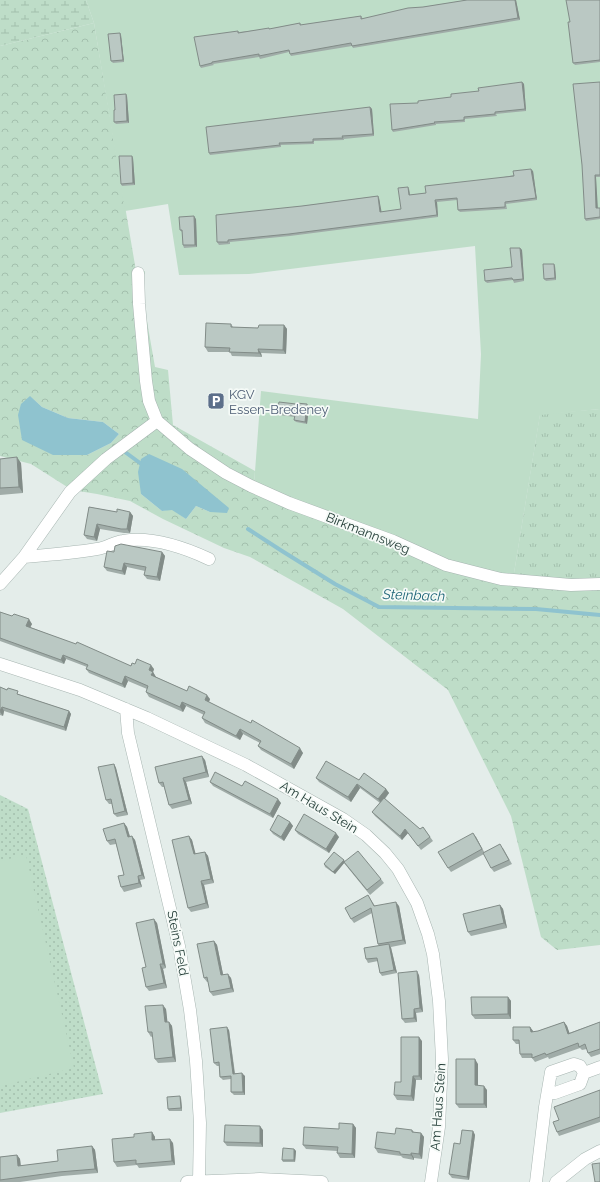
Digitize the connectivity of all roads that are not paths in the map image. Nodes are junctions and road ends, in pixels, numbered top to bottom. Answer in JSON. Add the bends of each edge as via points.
{"nodes":[{"id":1,"x":138,"y":273,"type":"dead end"},
{"id":2,"x":157,"y":421,"type":"junction"},
{"id":3,"x":24,"y":557,"type":"junction"},
{"id":4,"x":209,"y":559,"type":"dead end"},
{"id":5,"x":0,"y":584,"type":"edge"},
{"id":6,"x":600,"y":584,"type":"edge"},
{"id":7,"x":0,"y":664,"type":"edge"},
{"id":8,"x":126,"y":709,"type":"junction"},
{"id":9,"x":600,"y":1068,"type":"edge"},
{"id":10,"x":584,"y":1073,"type":"junction"},
{"id":11,"x":548,"y":1093,"type":"junction"},
{"id":12,"x":600,"y":1152,"type":"edge"},
{"id":13,"x":199,"y":1181,"type":"edge"},
{"id":14,"x":187,"y":1182,"type":"edge"},
{"id":15,"x":322,"y":1182,"type":"edge"},
{"id":16,"x":431,"y":1182,"type":"edge"},
{"id":17,"x":536,"y":1182,"type":"edge"},
{"id":18,"x":556,"y":1182,"type":"edge"}],
"edges":[{"from":1,"to":2,"type":"street","name":"Birkmannsweg","via":[[146,381],[149,401]]},
{"from":2,"to":3,"type":"street","via":[[106,459],[70,492]]},
{"from":2,"to":6,"type":"street","name":"Birkmannsweg","via":[[190,449],[226,473],[252,486],[446,565],[501,579],[571,585]]},
{"from":3,"to":4,"type":"street","via":[[99,549],[123,541],[149,541],[188,549]]},
{"from":3,"to":5,"type":"street"},
{"from":7,"to":8,"type":"street","name":"Am Haus Stein","via":[[80,690]]},
{"from":8,"to":13,"type":"street","name":"Steins Feld","via":[[128,733],[179,946],[187,996],[196,1061],[200,1122]]},
{"from":8,"to":16,"type":"street","name":"Am Haus Stein","via":[[246,765],[344,818],[366,835],[398,869],[417,903],[428,934],[439,1001],[442,1060],[438,1127]]},
{"from":9,"to":10,"type":"street"},
{"from":10,"to":11,"type":"street","via":[[580,1084]]},
{"from":10,"to":11,"type":"street","via":[[580,1066],[574,1064],[551,1072]]},
{"from":11,"to":17,"type":"street"},
{"from":12,"to":18,"type":"street","via":[[585,1159]]},
{"from":13,"to":14,"type":"street"},
{"from":13,"to":15,"type":"street","via":[[260,1179]]}]}
